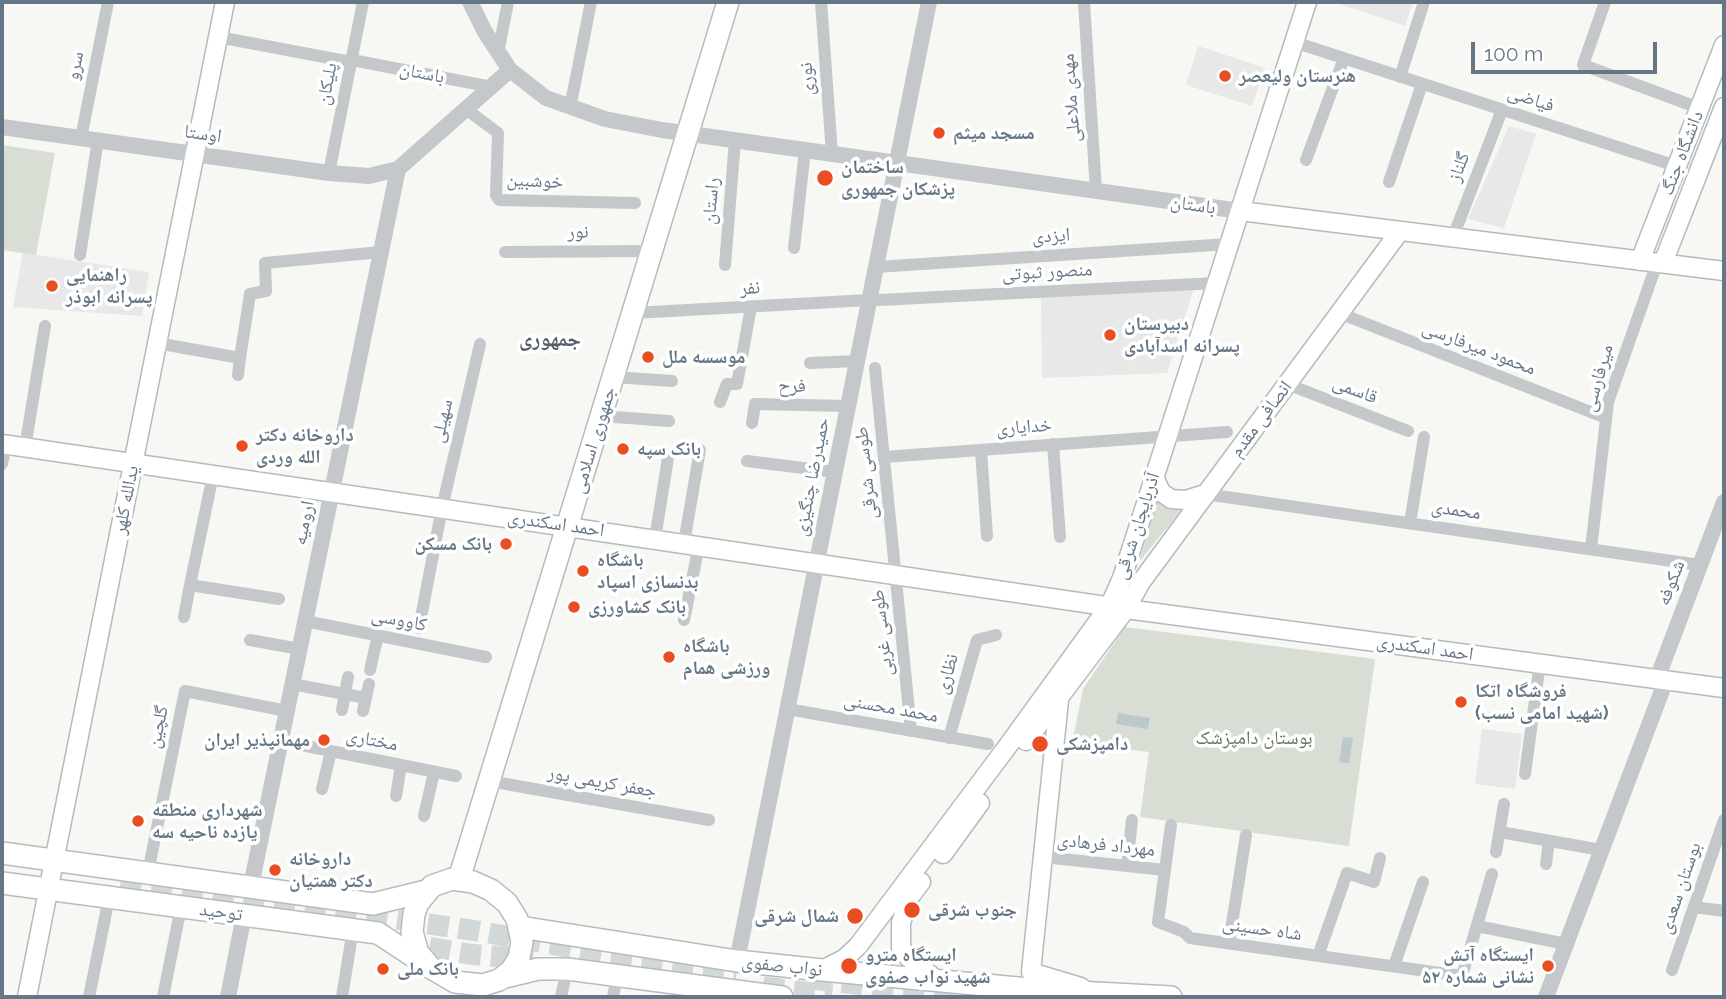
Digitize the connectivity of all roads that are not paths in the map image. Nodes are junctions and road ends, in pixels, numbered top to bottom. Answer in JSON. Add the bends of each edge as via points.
{"nodes":[{"id":1,"x":108,"y":2,"type":"edge"},
{"id":2,"x":225,"y":2,"type":"edge"},
{"id":3,"x":363,"y":2,"type":"edge"},
{"id":4,"x":470,"y":2,"type":"edge"},
{"id":5,"x":508,"y":2,"type":"edge"},
{"id":6,"x":592,"y":2,"type":"edge"},
{"id":7,"x":728,"y":2,"type":"edge"},
{"id":8,"x":821,"y":2,"type":"edge"},
{"id":9,"x":929,"y":2,"type":"edge"},
{"id":10,"x":1084,"y":2,"type":"edge"},
{"id":11,"x":1307,"y":2,"type":"edge"},
{"id":12,"x":1424,"y":2,"type":"edge"},
{"id":13,"x":1605,"y":2,"type":"edge"},
{"id":14,"x":218,"y":37,"type":"junction"},
{"id":15,"x":1294,"y":42,"type":"junction"},
{"id":16,"x":1724,"y":45,"type":"edge"},
{"id":17,"x":498,"y":53,"type":"junction"},
{"id":18,"x":1343,"y":58,"type":"junction"},
{"id":19,"x":351,"y":61,"type":"junction"},
{"id":20,"x":510,"y":70,"type":"junction"},
{"id":21,"x":1400,"y":77,"type":"junction"},
{"id":22,"x":1422,"y":84,"type":"junction"},
{"id":23,"x":492,"y":87,"type":"junction"},
{"id":24,"x":1724,"y":107,"type":"edge"},
{"id":25,"x":570,"y":108,"type":"junction"},
{"id":26,"x":1699,"y":108,"type":"junction"},
{"id":27,"x":466,"y":109,"type":"junction"},
{"id":28,"x":1502,"y":110,"type":"junction"},
{"id":29,"x":2,"y":127,"type":"edge"},
{"id":30,"x":688,"y":134,"type":"junction"},
{"id":31,"x":80,"y":138,"type":"junction"},
{"id":32,"x":98,"y":140,"type":"junction"},
{"id":33,"x":735,"y":140,"type":"junction"},
{"id":34,"x":805,"y":150,"type":"junction"},
{"id":35,"x":194,"y":154,"type":"junction"},
{"id":36,"x":832,"y":154,"type":"junction"},
{"id":37,"x":1306,"y":160,"type":"dead end"},
{"id":38,"x":897,"y":163,"type":"junction"},
{"id":39,"x":1676,"y":166,"type":"junction"},
{"id":40,"x":398,"y":169,"type":"junction"},
{"id":41,"x":329,"y":173,"type":"junction"},
{"id":42,"x":1389,"y":182,"type":"dead end"},
{"id":43,"x":1096,"y":191,"type":"junction"},
{"id":44,"x":635,"y":203,"type":"dead end"},
{"id":45,"x":1240,"y":211,"type":"junction"},
{"id":46,"x":1400,"y":231,"type":"junction"},
{"id":47,"x":1453,"y":237,"type":"junction"},
{"id":48,"x":1229,"y":244,"type":"junction"},
{"id":49,"x":794,"y":248,"type":"dead end"},
{"id":50,"x":652,"y":251,"type":"junction"},
{"id":51,"x":381,"y":252,"type":"junction"},
{"id":52,"x":505,"y":252,"type":"dead end"},
{"id":53,"x":80,"y":255,"type":"dead end"},
{"id":54,"x":1654,"y":262,"type":"junction"},
{"id":55,"x":725,"y":264,"type":"dead end"},
{"id":56,"x":876,"y":267,"type":"junction"},
{"id":57,"x":1724,"y":271,"type":"edge"},
{"id":58,"x":1216,"y":283,"type":"junction"},
{"id":59,"x":874,"y":300,"type":"junction"},
{"id":60,"x":751,"y":307,"type":"junction"},
{"id":61,"x":632,"y":313,"type":"junction"},
{"id":62,"x":1339,"y":313,"type":"junction"},
{"id":63,"x":46,"y":326,"type":"dead end"},
{"id":64,"x":157,"y":343,"type":"junction"},
{"id":65,"x":480,"y":344,"type":"dead end"},
{"id":66,"x":240,"y":358,"type":"junction"},
{"id":67,"x":857,"y":361,"type":"junction"},
{"id":68,"x":810,"y":363,"type":"dead end"},
{"id":69,"x":875,"y":368,"type":"dead end"},
{"id":70,"x":238,"y":375,"type":"dead end"},
{"id":71,"x":613,"y":377,"type":"junction"},
{"id":72,"x":672,"y":381,"type":"dead end"},
{"id":73,"x":1287,"y":384,"type":"junction"},
{"id":74,"x":720,"y":402,"type":"dead end"},
{"id":75,"x":848,"y":406,"type":"junction"},
{"id":76,"x":601,"y":416,"type":"junction"},
{"id":77,"x":1606,"y":418,"type":"junction"},
{"id":78,"x":669,"y":421,"type":"dead end"},
{"id":79,"x":752,"y":424,"type":"dead end"},
{"id":80,"x":1408,"y":431,"type":"dead end"},
{"id":81,"x":1227,"y":432,"type":"dead end"},
{"id":82,"x":1167,"y":435,"type":"junction"},
{"id":83,"x":1424,"y":438,"type":"dead end"},
{"id":84,"x":1053,"y":444,"type":"junction"},
{"id":85,"x":4,"y":445,"type":"edge"},
{"id":86,"x":25,"y":448,"type":"junction"},
{"id":87,"x":700,"y":450,"type":"dead end"},
{"id":88,"x":981,"y":450,"type":"junction"},
{"id":89,"x":884,"y":457,"type":"junction"},
{"id":90,"x":668,"y":458,"type":"dead end"},
{"id":91,"x":747,"y":461,"type":"dead end"},
{"id":92,"x":133,"y":463,"type":"junction"},
{"id":93,"x":2,"y":464,"type":"edge"},
{"id":94,"x":835,"y":472,"type":"junction"},
{"id":95,"x":213,"y":475,"type":"junction"},
{"id":96,"x":1154,"y":477,"type":"junction"},
{"id":97,"x":332,"y":492,"type":"junction"},
{"id":98,"x":1205,"y":494,"type":"junction"},
{"id":99,"x":1724,"y":502,"type":"edge"},
{"id":100,"x":442,"y":508,"type":"junction"},
{"id":101,"x":1410,"y":523,"type":"junction"},
{"id":102,"x":567,"y":526,"type":"junction"},
{"id":103,"x":987,"y":536,"type":"dead end"},
{"id":104,"x":1060,"y":537,"type":"dead end"},
{"id":105,"x":655,"y":539,"type":"junction"},
{"id":106,"x":692,"y":544,"type":"junction"},
{"id":107,"x":1591,"y":550,"type":"junction"},
{"id":108,"x":817,"y":562,"type":"junction"},
{"id":109,"x":1700,"y":565,"type":"junction"},
{"id":110,"x":896,"y":574,"type":"junction"},
{"id":111,"x":190,"y":585,"type":"junction"},
{"id":112,"x":279,"y":599,"type":"dead end"},
{"id":113,"x":1118,"y":607,"type":"junction"},
{"id":114,"x":184,"y":617,"type":"dead end"},
{"id":115,"x":684,"y":620,"type":"dead end"},
{"id":116,"x":305,"y":621,"type":"junction"},
{"id":117,"x":419,"y":628,"type":"dead end"},
{"id":118,"x":378,"y":635,"type":"junction"},
{"id":119,"x":996,"y":635,"type":"dead end"},
{"id":120,"x":250,"y":640,"type":"dead end"},
{"id":121,"x":300,"y":649,"type":"junction"},
{"id":122,"x":486,"y":657,"type":"dead end"},
{"id":123,"x":1540,"y":663,"type":"junction"},
{"id":124,"x":370,"y":670,"type":"dead end"},
{"id":125,"x":348,"y":677,"type":"dead end"},
{"id":126,"x":1662,"y":680,"type":"junction"},
{"id":127,"x":292,"y":684,"type":"junction"},
{"id":128,"x":369,"y":684,"type":"dead end"},
{"id":129,"x":1724,"y":688,"type":"edge"},
{"id":130,"x":1062,"y":693,"type":"junction"},
{"id":131,"x":345,"y":694,"type":"junction"},
{"id":132,"x":787,"y":709,"type":"junction"},
{"id":133,"x":342,"y":710,"type":"dead end"},
{"id":134,"x":287,"y":711,"type":"junction"},
{"id":135,"x":911,"y":731,"type":"junction"},
{"id":136,"x":948,"y":737,"type":"junction"},
{"id":137,"x":281,"y":741,"type":"junction"},
{"id":138,"x":988,"y":744,"type":"dead end"},
{"id":139,"x":331,"y":751,"type":"junction"},
{"id":140,"x":401,"y":765,"type":"junction"},
{"id":141,"x":434,"y":772,"type":"junction"},
{"id":142,"x":1525,"y":774,"type":"dead end"},
{"id":143,"x":457,"y":776,"type":"dead end"},
{"id":144,"x":489,"y":782,"type":"junction"},
{"id":145,"x":322,"y":789,"type":"dead end"},
{"id":146,"x":396,"y":796,"type":"dead end"},
{"id":147,"x":1504,"y":804,"type":"dead end"},
{"id":148,"x":424,"y":816,"type":"dead end"},
{"id":149,"x":709,"y":820,"type":"dead end"},
{"id":150,"x":1132,"y":820,"type":"dead end"},
{"id":151,"x":1724,"y":820,"type":"edge"},
{"id":152,"x":1171,"y":825,"type":"dead end"},
{"id":153,"x":1500,"y":832,"type":"junction"},
{"id":154,"x":1246,"y":835,"type":"dead end"},
{"id":155,"x":1549,"y":841,"type":"junction"},
{"id":156,"x":1601,"y":850,"type":"junction"},
{"id":157,"x":1496,"y":852,"type":"dead end"},
{"id":158,"x":2,"y":853,"type":"edge"},
{"id":159,"x":1042,"y":857,"type":"junction"},
{"id":160,"x":1380,"y":858,"type":"dead end"},
{"id":161,"x":54,"y":860,"type":"junction"},
{"id":162,"x":1546,"y":864,"type":"dead end"},
{"id":163,"x":1127,"y":866,"type":"junction"},
{"id":164,"x":1165,"y":870,"type":"junction"},
{"id":165,"x":148,"y":872,"type":"junction"},
{"id":166,"x":1492,"y":874,"type":"dead end"},
{"id":167,"x":459,"y":879,"type":"junction"},
{"id":168,"x":1423,"y":882,"type":"dead end"},
{"id":169,"x":2,"y":883,"type":"edge"},
{"id":170,"x":251,"y":886,"type":"junction"},
{"id":171,"x":48,"y":889,"type":"junction"},
{"id":172,"x":426,"y":891,"type":"junction"},
{"id":173,"x":109,"y":898,"type":"junction"},
{"id":174,"x":181,"y":906,"type":"junction"},
{"id":175,"x":1694,"y":907,"type":"junction"},
{"id":176,"x":1724,"y":911,"type":"edge"},
{"id":177,"x":244,"y":915,"type":"junction"},
{"id":178,"x":1477,"y":926,"type":"junction"},
{"id":179,"x":520,"y":927,"type":"junction"},
{"id":180,"x":353,"y":929,"type":"junction"},
{"id":181,"x":1229,"y":943,"type":"junction"},
{"id":182,"x":1566,"y":944,"type":"junction"},
{"id":183,"x":697,"y":955,"type":"junction"},
{"id":184,"x":1318,"y":956,"type":"junction"},
{"id":185,"x":737,"y":961,"type":"junction"},
{"id":186,"x":1394,"y":966,"type":"junction"},
{"id":187,"x":431,"y":968,"type":"junction"},
{"id":188,"x":567,"y":969,"type":"junction"},
{"id":189,"x":822,"y":970,"type":"junction"},
{"id":190,"x":1672,"y":970,"type":"dead end"},
{"id":191,"x":505,"y":977,"type":"junction"},
{"id":192,"x":938,"y":981,"type":"junction"},
{"id":193,"x":691,"y":986,"type":"junction"},
{"id":194,"x":615,"y":987,"type":"edge"},
{"id":195,"x":472,"y":991,"type":"edge"},
{"id":196,"x":1098,"y":992,"type":"junction"},
{"id":197,"x":27,"y":997,"type":"edge"},
{"id":198,"x":89,"y":997,"type":"edge"},
{"id":199,"x":163,"y":997,"type":"edge"},
{"id":200,"x":228,"y":997,"type":"edge"},
{"id":201,"x":342,"y":997,"type":"edge"},
{"id":202,"x":561,"y":997,"type":"edge"},
{"id":203,"x":782,"y":997,"type":"tunnel mouth"},
{"id":204,"x":1171,"y":997,"type":"edge"},
{"id":205,"x":1546,"y":997,"type":"edge"}],
"edges":[{"from":1,"to":31,"type":"street","name":"سرو"},
{"from":2,"to":14,"type":"main road","name":"یدالله کلهر"},
{"from":3,"to":19,"type":"street","name":"پلیکان"},
{"from":4,"to":17,"type":"street","name":"باستان"},
{"from":5,"to":17,"type":"street"},
{"from":6,"to":25,"type":"street"},
{"from":7,"to":30,"type":"main road","name":"جمهوری اسلامی"},
{"from":8,"to":36,"type":"street","name":"نوری"},
{"from":9,"to":38,"type":"street","name":"حمیدرضا چنگیزی"},
{"from":10,"to":43,"type":"street","name":"مهدی ملاعلی"},
{"from":11,"to":15,"type":"main road","name":"آذربایجان شرقی"},
{"from":12,"to":21,"type":"street"},
{"from":13,"to":26,"type":"street","via":[[1583,65]]},
{"from":14,"to":19,"type":"street","name":"باستان"},
{"from":14,"to":35,"type":"main road","name":"یدالله کلهر"},
{"from":15,"to":18,"type":"street","name":"فیاضی"},
{"from":15,"to":45,"type":"main road","name":"آذربایجان شرقی"},
{"from":16,"to":26,"type":"main road","name":"دانشگاه جنگ"},
{"from":17,"to":20,"type":"street","name":"باستان"},
{"from":18,"to":21,"type":"street","name":"فیاضی"},
{"from":18,"to":37,"type":"street"},
{"from":19,"to":23,"type":"street","name":"باستان"},
{"from":19,"to":41,"type":"street","name":"پلیکان"},
{"from":20,"to":23,"type":"street"},
{"from":20,"to":25,"type":"street","name":"باستان","via":[[546,98]]},
{"from":21,"to":22,"type":"street","name":"فیاضی"},
{"from":22,"to":28,"type":"street","name":"فیاضی"},
{"from":22,"to":42,"type":"street"},
{"from":23,"to":27,"type":"street"},
{"from":24,"to":54,"type":"main road","name":"دانشگاه جنگ"},
{"from":25,"to":30,"type":"street","name":"باستان"},
{"from":26,"to":39,"type":"main road","name":"دانشگاه جنگ"},
{"from":27,"to":40,"type":"street"},
{"from":27,"to":44,"type":"street","name":"خوشبین","via":[[498,133],[499,200]]},
{"from":28,"to":39,"type":"street","name":"فیاضی"},
{"from":28,"to":47,"type":"street","name":"گلناز"},
{"from":29,"to":31,"type":"street","name":"اوستا"},
{"from":30,"to":33,"type":"street","name":"باستان"},
{"from":30,"to":50,"type":"main road","name":"جمهوری اسلامی"},
{"from":31,"to":32,"type":"street","name":"اوستا"},
{"from":32,"to":35,"type":"street","name":"اوستا"},
{"from":32,"to":53,"type":"street"},
{"from":33,"to":34,"type":"street","name":"باستان"},
{"from":33,"to":55,"type":"street","name":"راستان"},
{"from":34,"to":36,"type":"street","name":"باستان"},
{"from":34,"to":49,"type":"street"},
{"from":35,"to":41,"type":"street","name":"اوستا"},
{"from":35,"to":64,"type":"main road","name":"یدالله کلهر"},
{"from":36,"to":38,"type":"street","name":"باستان"},
{"from":38,"to":43,"type":"street","name":"باستان"},
{"from":38,"to":56,"type":"street","name":"حمیدرضا چنگیزی"},
{"from":39,"to":54,"type":"main road","name":"دانشگاه جنگ"},
{"from":40,"to":41,"type":"street","name":"اوستا","via":[[369,176]]},
{"from":40,"to":51,"type":"street","name":"ارومیه"},
{"from":43,"to":45,"type":"street","name":"باستان"},
{"from":45,"to":46,"type":"main road","name":"باستان"},
{"from":45,"to":48,"type":"main road","name":"آذربایجان شرقی"},
{"from":46,"to":47,"type":"main road","name":"باستان"},
{"from":46,"to":62,"type":"main road","name":"انصافی مقدم"},
{"from":47,"to":54,"type":"main road","name":"باستان"},
{"from":48,"to":56,"type":"street","name":"ایزدی"},
{"from":48,"to":58,"type":"main road","name":"آذربایجان شرقی"},
{"from":50,"to":52,"type":"street","name":"نور"},
{"from":50,"to":61,"type":"main road","name":"جمهوری اسلامی"},
{"from":51,"to":66,"type":"street","via":[[265,263],[266,291],[250,294]]},
{"from":51,"to":97,"type":"street","name":"ارومیه"},
{"from":54,"to":57,"type":"main road","name":"باستان"},
{"from":54,"to":77,"type":"street","name":"میرفارسی"},
{"from":56,"to":59,"type":"street","name":"حمیدرضا چنگیزی"},
{"from":58,"to":59,"type":"street","name":"منصور ثبوتی"},
{"from":58,"to":82,"type":"main road","name":"آذربایجان شرقی"},
{"from":59,"to":60,"type":"street","name":"نفر"},
{"from":59,"to":67,"type":"street","name":"حمیدرضا چنگیزی"},
{"from":60,"to":61,"type":"street","name":"نفر"},
{"from":60,"to":74,"type":"street","via":[[737,384],[727,384]]},
{"from":61,"to":71,"type":"main road","name":"جمهوری اسلامی"},
{"from":62,"to":73,"type":"main road","name":"انصافی مقدم"},
{"from":62,"to":77,"type":"street","name":"محمود میرفارسی"},
{"from":63,"to":86,"type":"street"},
{"from":64,"to":66,"type":"street"},
{"from":64,"to":92,"type":"main road","name":"یدالله کلهر"},
{"from":65,"to":100,"type":"street","name":"سهیلی"},
{"from":66,"to":70,"type":"street"},
{"from":67,"to":68,"type":"street"},
{"from":67,"to":75,"type":"street","name":"حمیدرضا چنگیزی"},
{"from":69,"to":89,"type":"street","name":"طوسی شرقی"},
{"from":71,"to":72,"type":"street"},
{"from":71,"to":76,"type":"main road","name":"جمهوری اسلامی"},
{"from":73,"to":80,"type":"street","name":"قاسمی"},
{"from":73,"to":98,"type":"main road","name":"انصافی مقدم"},
{"from":75,"to":79,"type":"street","name":"فرح","via":[[755,404]]},
{"from":75,"to":94,"type":"street","name":"حمیدرضا چنگیزی"},
{"from":76,"to":78,"type":"street"},
{"from":76,"to":102,"type":"main road","name":"جمهوری اسلامی"},
{"from":77,"to":107,"type":"street","name":"میرفارسی"},
{"from":81,"to":82,"type":"street","name":"خدایاری"},
{"from":82,"to":84,"type":"street","name":"خدایاری"},
{"from":82,"to":96,"type":"main road","name":"آذربایجان شرقی"},
{"from":83,"to":101,"type":"street"},
{"from":84,"to":88,"type":"street","name":"خدایاری"},
{"from":84,"to":104,"type":"street"},
{"from":85,"to":86,"type":"main road","name":"احمد اسکندری"},
{"from":85,"to":93,"type":"street"},
{"from":86,"to":92,"type":"main road","name":"احمد اسکندری"},
{"from":87,"to":106,"type":"street"},
{"from":88,"to":89,"type":"street","name":"خدایاری"},
{"from":88,"to":103,"type":"street"},
{"from":89,"to":110,"type":"street","name":"طوسی شرقی"},
{"from":90,"to":105,"type":"street"},
{"from":91,"to":94,"type":"street"},
{"from":92,"to":95,"type":"main road","name":"احمد اسکندری"},
{"from":92,"to":161,"type":"main road","name":"یدالله کلهر"},
{"from":94,"to":108,"type":"street","name":"حمیدرضا چنگیزی"},
{"from":95,"to":97,"type":"main road","name":"احمد اسکندری"},
{"from":95,"to":111,"type":"street"},
{"from":96,"to":98,"type":"main road","via":[[1161,492],[1171,499]]},
{"from":96,"to":113,"type":"main road","name":"آذربایجان شرقی","via":[[1122,578]]},
{"from":97,"to":100,"type":"main road","name":"احمد اسکندری"},
{"from":97,"to":116,"type":"street","name":"ارومیه"},
{"from":98,"to":101,"type":"street","name":"محمدی"},
{"from":98,"to":113,"type":"main road","name":"انصافی مقدم"},
{"from":99,"to":109,"type":"street","name":"شکوفه"},
{"from":100,"to":102,"type":"main road","name":"احمد اسکندری"},
{"from":100,"to":117,"type":"street","name":"سهیلی"},
{"from":101,"to":107,"type":"street","name":"محمدی"},
{"from":102,"to":105,"type":"main road","name":"احمد اسکندری"},
{"from":102,"to":144,"type":"main road","name":"جمهوری اسلامی"},
{"from":105,"to":106,"type":"main road","name":"احمد اسکندری"},
{"from":106,"to":108,"type":"main road","name":"احمد اسکندری"},
{"from":106,"to":115,"type":"street"},
{"from":107,"to":109,"type":"street","name":"محمدی"},
{"from":108,"to":110,"type":"main road","name":"احمد اسکندری"},
{"from":108,"to":132,"type":"street","name":"حمیدرضا چنگیزی"},
{"from":109,"to":126,"type":"street","name":"شکوفه"},
{"from":110,"to":113,"type":"main road","name":"احمد اسکندری"},
{"from":110,"to":135,"type":"street","name":"طوسی غربی"},
{"from":111,"to":112,"type":"street"},
{"from":111,"to":114,"type":"street"},
{"from":113,"to":123,"type":"main road","name":"احمد اسکندری"},
{"from":113,"to":130,"type":"main road","name":"آذربایجان شرقی"},
{"from":113,"to":189,"type":"main road","name":"آذربایجان شرقی","via":[[858,946]]},
{"from":116,"to":118,"type":"street","name":"کاووسی"},
{"from":116,"to":121,"type":"street","name":"ارومیه"},
{"from":118,"to":122,"type":"street","name":"کاووسی"},
{"from":118,"to":124,"type":"street"},
{"from":119,"to":136,"type":"street","name":"نظاری","via":[[977,640]]},
{"from":120,"to":121,"type":"street"},
{"from":121,"to":127,"type":"street","name":"ارومیه"},
{"from":123,"to":126,"type":"main road","name":"احمد اسکندری"},
{"from":123,"to":142,"type":"street"},
{"from":125,"to":131,"type":"street"},
{"from":126,"to":129,"type":"main road","name":"احمد اسکندری"},
{"from":126,"to":156,"type":"street","name":"شکوفه"},
{"from":127,"to":131,"type":"street"},
{"from":127,"to":134,"type":"street","name":"ارومیه"},
{"from":128,"to":131,"type":"street","via":[[364,705]]},
{"from":130,"to":159,"type":"main road","via":[[1056,712]]},
{"from":130,"to":192,"type":"main road","name":"آذربایجان شرقی","via":[[909,898],[901,923],[901,947]]},
{"from":131,"to":133,"type":"street"},
{"from":132,"to":135,"type":"street","name":"محمد محسنی"},
{"from":132,"to":185,"type":"street","name":"حمیدرضا چنگیزی"},
{"from":134,"to":137,"type":"street","name":"ارومیه"},
{"from":134,"to":165,"type":"street","name":"گلچین","via":[[185,691]]},
{"from":135,"to":136,"type":"street","name":"محمد محسنی"},
{"from":136,"to":138,"type":"street","name":"محمد محسنی"},
{"from":137,"to":139,"type":"street","name":"مختاری"},
{"from":137,"to":170,"type":"street","name":"ارومیه"},
{"from":139,"to":140,"type":"street","name":"مختاری"},
{"from":139,"to":145,"type":"street"},
{"from":140,"to":141,"type":"street","name":"مختاری"},
{"from":140,"to":146,"type":"street"},
{"from":141,"to":143,"type":"street","name":"مختاری"},
{"from":141,"to":148,"type":"street"},
{"from":144,"to":149,"type":"street","name":"جعفر کریمی پور"},
{"from":144,"to":167,"type":"main road","name":"جمهوری اسلامی"},
{"from":147,"to":153,"type":"street"},
{"from":150,"to":163,"type":"street"},
{"from":151,"to":175,"type":"street","name":"بوستان سعدى"},
{"from":152,"to":164,"type":"street","name":"شاه حسینی"},
{"from":153,"to":155,"type":"street"},
{"from":153,"to":157,"type":"street"},
{"from":154,"to":181,"type":"street"},
{"from":155,"to":156,"type":"street"},
{"from":155,"to":162,"type":"street"},
{"from":156,"to":182,"type":"street","name":"شکوفه"},
{"from":158,"to":161,"type":"main road","name":"توحید"},
{"from":159,"to":163,"type":"street","name":"مهرداد فرهادی"},
{"from":159,"to":196,"type":"main road","via":[[1031,972]]},
{"from":160,"to":184,"type":"street","via":[[1374,882],[1347,873]]},
{"from":161,"to":165,"type":"main road","name":"توحید"},
{"from":161,"to":171,"type":"main road","name":"یدالله کلهر"},
{"from":163,"to":164,"type":"street","name":"مهرداد فرهادی"},
{"from":164,"to":181,"type":"street","name":"شاه حسینی","via":[[1158,922],[1190,938]]},
{"from":165,"to":170,"type":"main road","name":"توحید"},
{"from":166,"to":178,"type":"street"},
{"from":167,"to":172,"type":"main road"},
{"from":167,"to":179,"type":"main road","via":[[499,896]]},
{"from":168,"to":186,"type":"street"},
{"from":169,"to":171,"type":"main road","name":"توحید"},
{"from":170,"to":172,"type":"main road","name":"توحید","via":[[373,904]]},
{"from":171,"to":173,"type":"main road","name":"توحید"},
{"from":171,"to":197,"type":"main road","name":"یدالله کلهر"},
{"from":172,"to":187,"type":"main road","via":[[416,908],[412,932],[418,953]]},
{"from":173,"to":174,"type":"main road","name":"توحید"},
{"from":173,"to":198,"type":"street"},
{"from":174,"to":177,"type":"main road","name":"توحید"},
{"from":174,"to":199,"type":"street"},
{"from":175,"to":176,"type":"street"},
{"from":175,"to":190,"type":"street","name":"بوستان سعدى"},
{"from":177,"to":180,"type":"main road","name":"توحید"},
{"from":177,"to":200,"type":"street"},
{"from":178,"to":182,"type":"street"},
{"from":178,"to":186,"type":"street","name":"شاه حسینی","via":[[1462,976]]},
{"from":179,"to":183,"type":"main road","name":"نواب صفوی"},
{"from":179,"to":191,"type":"main road","via":[[519,958]]},
{"from":180,"to":187,"type":"main road","name":"توحید","via":[[378,933]]},
{"from":180,"to":201,"type":"street"},
{"from":181,"to":184,"type":"street","name":"شاه حسینی"},
{"from":182,"to":205,"type":"street","name":"شکوفه"},
{"from":183,"to":185,"type":"main road","name":"نواب صفوی"},
{"from":183,"to":193,"type":"main road"},
{"from":184,"to":186,"type":"street","name":"شاه حسینی"},
{"from":185,"to":189,"type":"main road","name":"نواب صفوی"},
{"from":187,"to":195,"type":"main road"},
{"from":188,"to":191,"type":"main road","name":"نواب صفوی","via":[[538,969]]},
{"from":188,"to":194,"type":"main road","name":"نواب صفوی"},
{"from":188,"to":202,"type":"street"},
{"from":189,"to":192,"type":"main road","name":"نواب صفوی"},
{"from":191,"to":195,"type":"main road"},
{"from":192,"to":196,"type":"main road","name":"نواب صفوی"},
{"from":193,"to":194,"type":"main road","name":"نواب صفوی"},
{"from":193,"to":203,"type":"main road","name":"نواب صفوی"},
{"from":196,"to":204,"type":"main road","name":"نواب صفوی"}]}
